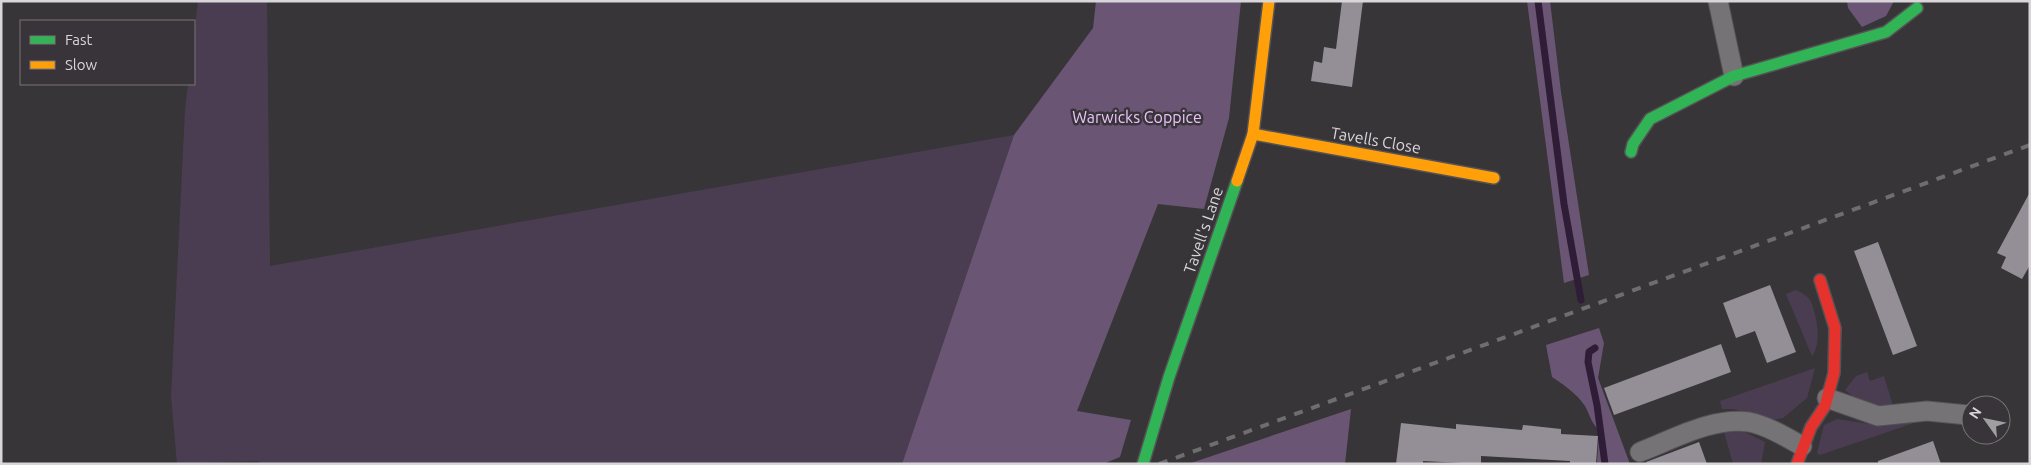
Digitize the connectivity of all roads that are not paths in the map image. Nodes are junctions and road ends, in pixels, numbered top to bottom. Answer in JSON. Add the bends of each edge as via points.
{"nodes":[{"id":1,"x":1269,"y":1,"type":"edge"},
{"id":2,"x":1718,"y":1,"type":"edge"},
{"id":3,"x":1917,"y":8,"type":"dead end"},
{"id":4,"x":1734,"y":76,"type":"junction"},
{"id":5,"x":1253,"y":134,"type":"junction"},
{"id":6,"x":1631,"y":152,"type":"dead end"},
{"id":7,"x":1494,"y":178,"type":"dead end"},
{"id":8,"x":1820,"y":280,"type":"dead end"},
{"id":9,"x":1827,"y":398,"type":"junction"},
{"id":10,"x":1961,"y":414,"type":"edge"},
{"id":11,"x":1640,"y":452,"type":"dead end"},
{"id":12,"x":1800,"y":455,"type":"edge"},
{"id":13,"x":1143,"y":464,"type":"edge"}],
"edges":[{"from":1,"to":5,"type":"street","name":"Tavell's Lane"},
{"from":2,"to":4,"type":"street"},
{"from":3,"to":4,"type":"street","via":[[1886,32]]},
{"from":4,"to":6,"type":"street","via":[[1650,119]]},
{"from":5,"to":7,"type":"street","name":"Tavells Close"},
{"from":5,"to":13,"type":"street","name":"Tavell's Lane","via":[[1169,377]]},
{"from":8,"to":9,"type":"street","via":[[1835,328],[1834,373]]},
{"from":9,"to":10,"type":"street","via":[[1878,416],[1927,411]]},
{"from":9,"to":12,"type":"street"},
{"from":11,"to":12,"type":"street","via":[[1707,426],[1730,421],[1771,430]]}]}
